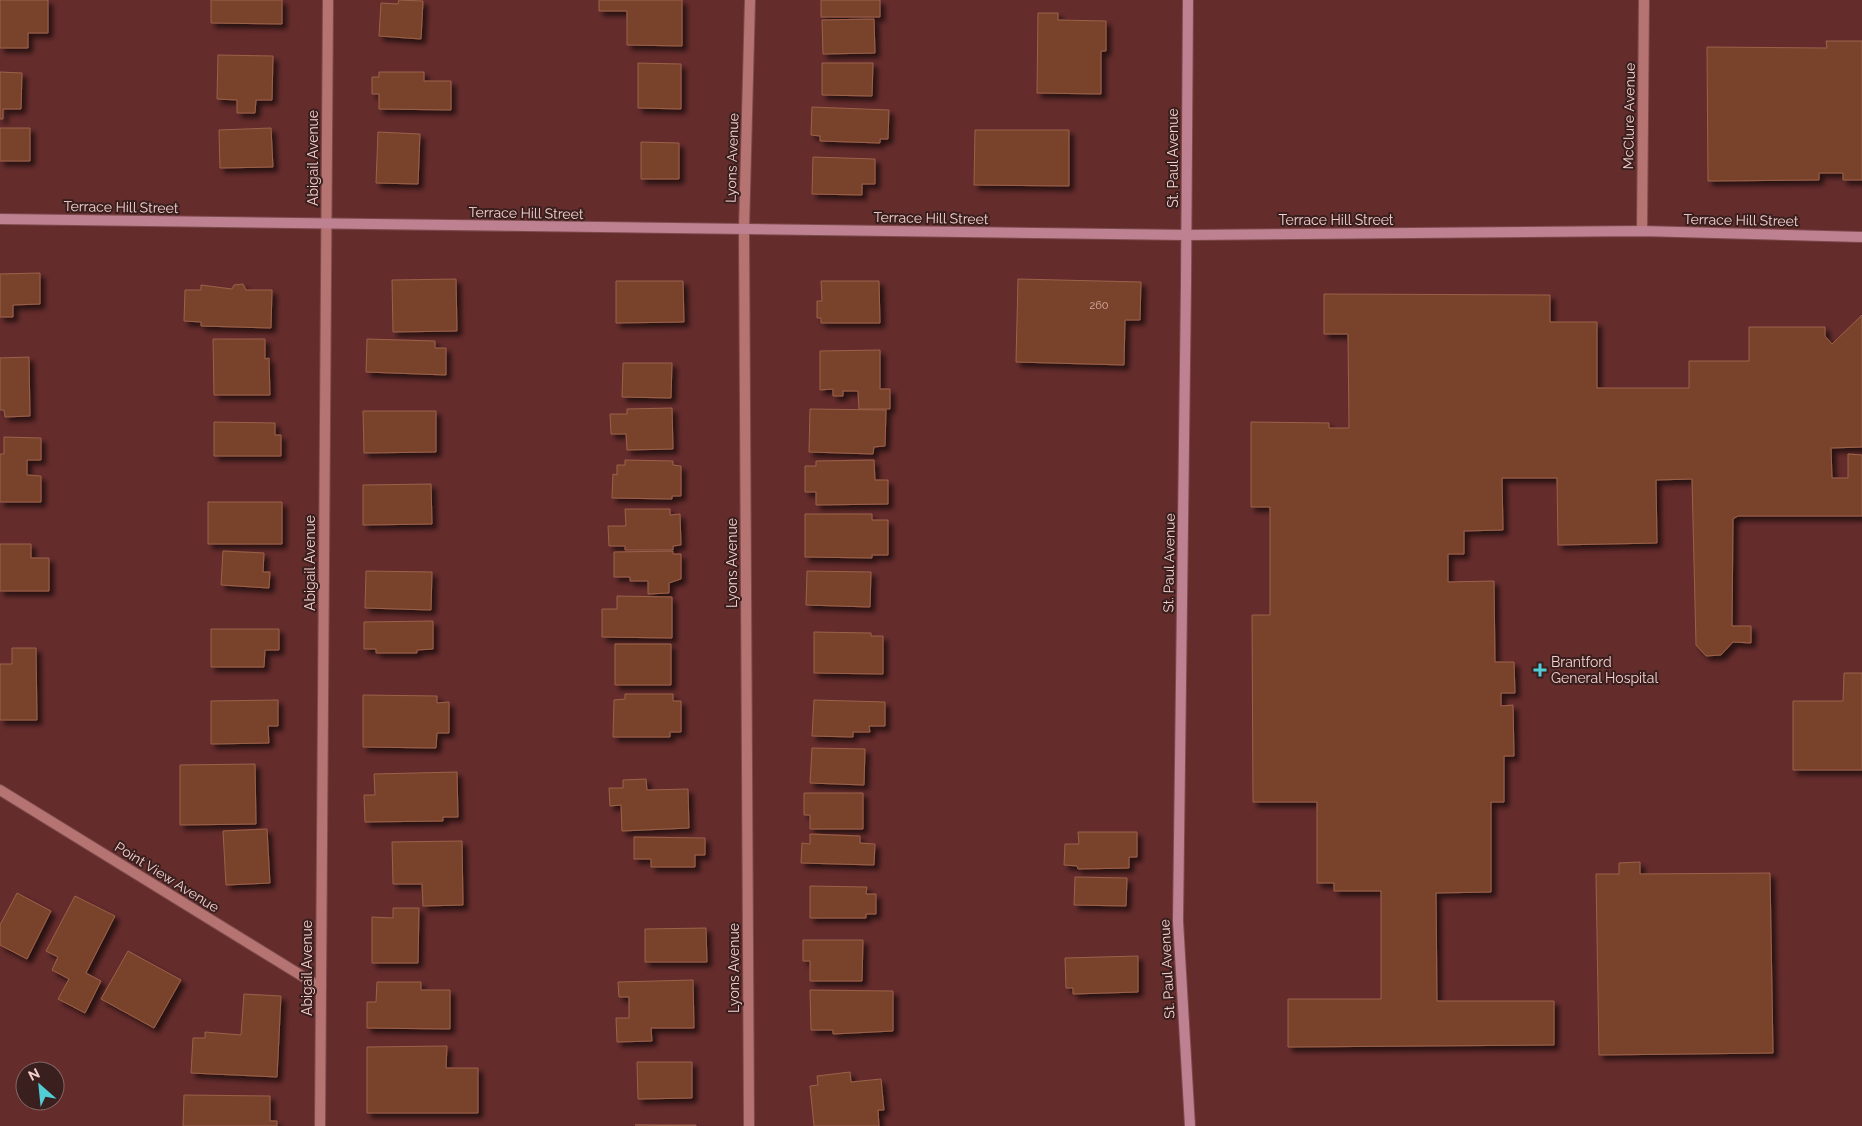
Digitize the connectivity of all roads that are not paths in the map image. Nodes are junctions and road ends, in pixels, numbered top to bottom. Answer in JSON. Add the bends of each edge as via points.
{"nodes":[{"id":1,"x":328,"y":0,"type":"edge"},
{"id":2,"x":750,"y":0,"type":"edge"},
{"id":3,"x":1188,"y":0,"type":"edge"},
{"id":4,"x":1644,"y":0,"type":"edge"},
{"id":5,"x":0,"y":219,"type":"edge"},
{"id":6,"x":327,"y":224,"type":"junction"},
{"id":7,"x":744,"y":229,"type":"junction"},
{"id":8,"x":1642,"y":231,"type":"junction"},
{"id":9,"x":1187,"y":235,"type":"junction"},
{"id":10,"x":1862,"y":237,"type":"edge"},
{"id":11,"x":0,"y":790,"type":"edge"},
{"id":12,"x":320,"y":986,"type":"junction"},
{"id":13,"x":320,"y":1126,"type":"edge"},
{"id":14,"x":749,"y":1126,"type":"edge"},
{"id":15,"x":1190,"y":1126,"type":"edge"}],
"edges":[{"from":1,"to":6,"type":"street","name":"Abigail Avenue"},
{"from":2,"to":7,"type":"street","name":"Lyons Avenue"},
{"from":3,"to":9,"type":"street","name":"St. Paul Avenue"},
{"from":4,"to":8,"type":"street","name":"McClure Avenue"},
{"from":5,"to":6,"type":"street","name":"Terrace Hill Street"},
{"from":6,"to":7,"type":"street","name":"Terrace Hill Street"},
{"from":6,"to":12,"type":"street","name":"Abigail Avenue"},
{"from":7,"to":9,"type":"street","name":"Terrace Hill Street"},
{"from":7,"to":14,"type":"street","name":"Lyons Avenue"},
{"from":8,"to":9,"type":"street","name":"Terrace Hill Street"},
{"from":8,"to":10,"type":"street","name":"Terrace Hill Street"},
{"from":9,"to":15,"type":"street","name":"St. Paul Avenue","via":[[1178,921]]},
{"from":11,"to":12,"type":"street","name":"Point View Avenue"},
{"from":12,"to":13,"type":"street","name":"Abigail Avenue"}]}
